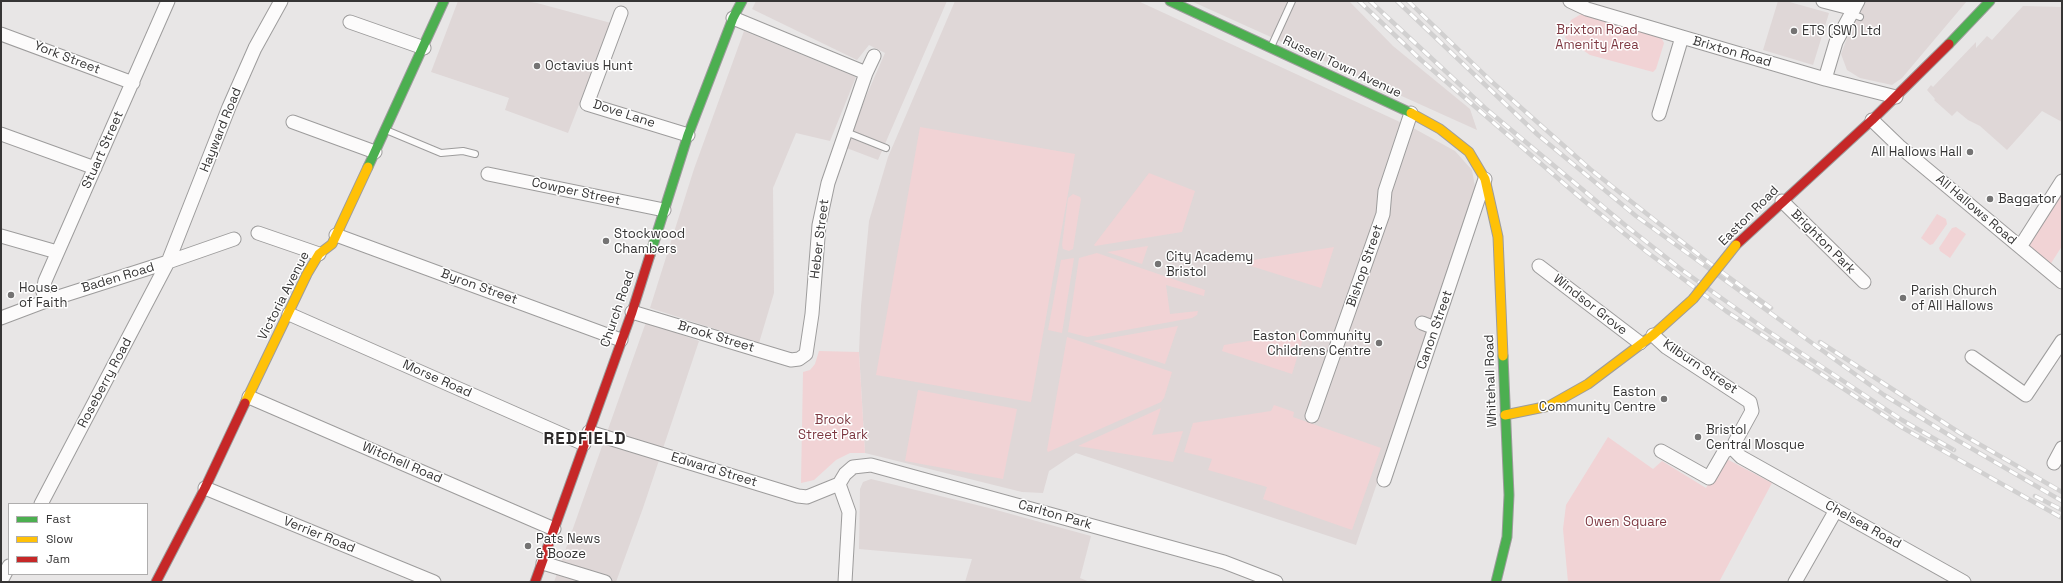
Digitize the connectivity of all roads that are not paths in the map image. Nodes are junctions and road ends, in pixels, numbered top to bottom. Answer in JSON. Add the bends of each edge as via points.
{"nodes":[{"id":1,"x":168,"y":1,"type":"edge"},
{"id":2,"x":281,"y":1,"type":"edge"},
{"id":3,"x":444,"y":1,"type":"edge"},
{"id":4,"x":742,"y":1,"type":"edge"},
{"id":5,"x":1170,"y":1,"type":"edge"},
{"id":6,"x":1292,"y":1,"type":"edge"},
{"id":7,"x":1570,"y":1,"type":"edge"},
{"id":8,"x":1823,"y":1,"type":"edge"},
{"id":9,"x":1990,"y":1,"type":"edge"},
{"id":10,"x":1856,"y":10,"type":"edge"},
{"id":11,"x":621,"y":13,"type":"dead end"},
{"id":12,"x":733,"y":18,"type":"junction"},
{"id":13,"x":350,"y":22,"type":"dead end"},
{"id":14,"x":1,"y":34,"type":"edge"},
{"id":15,"x":1682,"y":37,"type":"junction"},
{"id":16,"x":424,"y":48,"type":"junction"},
{"id":17,"x":1270,"y":49,"type":"junction"},
{"id":18,"x":874,"y":56,"type":"dead end"},
{"id":19,"x":866,"y":73,"type":"junction"},
{"id":20,"x":1825,"y":79,"type":"junction"},
{"id":21,"x":133,"y":83,"type":"junction"},
{"id":22,"x":1896,"y":97,"type":"junction"},
{"id":23,"x":1411,"y":113,"type":"junction"},
{"id":24,"x":1659,"y":114,"type":"dead end"},
{"id":25,"x":1872,"y":120,"type":"junction"},
{"id":26,"x":293,"y":122,"type":"dead end"},
{"id":27,"x":385,"y":130,"type":"junction"},
{"id":28,"x":846,"y":132,"type":"junction"},
{"id":29,"x":1,"y":134,"type":"edge"},
{"id":30,"x":688,"y":135,"type":"junction"},
{"id":31,"x":886,"y":148,"type":"dead end"},
{"id":32,"x":376,"y":152,"type":"junction"},
{"id":33,"x":475,"y":154,"type":"dead end"},
{"id":34,"x":95,"y":168,"type":"junction"},
{"id":35,"x":488,"y":174,"type":"dead end"},
{"id":36,"x":1485,"y":179,"type":"junction"},
{"id":37,"x":2062,"y":181,"type":"edge"},
{"id":38,"x":1782,"y":201,"type":"junction"},
{"id":39,"x":664,"y":210,"type":"junction"},
{"id":40,"x":258,"y":233,"type":"dead end"},
{"id":41,"x":336,"y":235,"type":"junction"},
{"id":42,"x":1,"y":236,"type":"edge"},
{"id":43,"x":234,"y":239,"type":"dead end"},
{"id":44,"x":2020,"y":247,"type":"junction"},
{"id":45,"x":58,"y":252,"type":"junction"},
{"id":46,"x":319,"y":254,"type":"junction"},
{"id":47,"x":168,"y":262,"type":"junction"},
{"id":48,"x":1540,"y":266,"type":"dead end"},
{"id":49,"x":1864,"y":282,"type":"dead end"},
{"id":50,"x":2062,"y":282,"type":"edge"},
{"id":51,"x":46,"y":301,"type":"junction"},
{"id":52,"x":632,"y":312,"type":"junction"},
{"id":53,"x":289,"y":314,"type":"junction"},
{"id":54,"x":1,"y":318,"type":"edge"},
{"id":55,"x":1422,"y":323,"type":"dead end"},
{"id":56,"x":1435,"y":328,"type":"junction"},
{"id":57,"x":1654,"y":335,"type":"junction"},
{"id":58,"x":621,"y":340,"type":"junction"},
{"id":59,"x":2062,"y":341,"type":"edge"},
{"id":60,"x":1640,"y":343,"type":"junction"},
{"id":61,"x":1972,"y":356,"type":"dead end"},
{"id":62,"x":799,"y":359,"type":"joint"},
{"id":63,"x":249,"y":397,"type":"junction"},
{"id":64,"x":1505,"y":414,"type":"junction"},
{"id":65,"x":1312,"y":416,"type":"dead end"},
{"id":66,"x":587,"y":438,"type":"junction"},
{"id":67,"x":1735,"y":445,"type":"junction"},
{"id":68,"x":2062,"y":448,"type":"edge"},
{"id":69,"x":1661,"y":451,"type":"dead end"},
{"id":70,"x":2054,"y":463,"type":"dead end"},
{"id":71,"x":1384,"y":480,"type":"dead end"},
{"id":72,"x":839,"y":484,"type":"junction"},
{"id":73,"x":205,"y":488,"type":"junction"},
{"id":74,"x":43,"y":503,"type":"edge"},
{"id":75,"x":1836,"y":510,"type":"junction"},
{"id":76,"x":554,"y":529,"type":"junction"},
{"id":77,"x":543,"y":563,"type":"junction"},
{"id":78,"x":8,"y":568,"type":"edge"},
{"id":79,"x":1,"y":581,"type":"edge"},
{"id":80,"x":158,"y":581,"type":"edge"},
{"id":81,"x":1959,"y":581,"type":"edge"},
{"id":82,"x":434,"y":582,"type":"edge"},
{"id":83,"x":535,"y":582,"type":"edge"},
{"id":84,"x":605,"y":582,"type":"edge"},
{"id":85,"x":846,"y":582,"type":"edge"},
{"id":86,"x":1276,"y":582,"type":"edge"},
{"id":87,"x":1496,"y":582,"type":"edge"},
{"id":88,"x":1796,"y":582,"type":"edge"}],
"edges":[{"from":1,"to":21,"type":"street","name":"Stuart Street"},
{"from":2,"to":47,"type":"street","name":"Hayward Road","via":[[255,48],[229,107]]},
{"from":3,"to":16,"type":"main road","name":"Victoria Avenue"},
{"from":4,"to":12,"type":"main road","name":"Church Road"},
{"from":5,"to":17,"type":"main road","name":"Russell Town Avenue"},
{"from":6,"to":17,"type":"lane"},
{"from":7,"to":15,"type":"street","name":"Brixton Road","via":[[1587,9]]},
{"from":8,"to":10,"type":"street"},
{"from":9,"to":22,"type":"main road","name":"Easton Road"},
{"from":10,"to":20,"type":"street","via":[[1836,42]]},
{"from":11,"to":30,"type":"street","name":"Dove Lane","via":[[587,104]]},
{"from":12,"to":19,"type":"street"},
{"from":12,"to":30,"type":"main road","name":"Church Road"},
{"from":13,"to":16,"type":"street"},
{"from":14,"to":21,"type":"street","name":"York Street"},
{"from":15,"to":20,"type":"street","name":"Brixton Road"},
{"from":15,"to":24,"type":"street"},
{"from":16,"to":27,"type":"main road","name":"Victoria Avenue"},
{"from":17,"to":23,"type":"main road","name":"Russell Town Avenue"},
{"from":18,"to":19,"type":"street","name":"Heber Street"},
{"from":19,"to":28,"type":"street","name":"Heber Street"},
{"from":20,"to":22,"type":"street","name":"Brixton Road"},
{"from":21,"to":34,"type":"street","name":"Stuart Street"},
{"from":22,"to":25,"type":"main road","name":"Easton Road"},
{"from":23,"to":36,"type":"main road","name":"Russell Town Avenue","via":[[1460,143],[1469,152]]},
{"from":23,"to":65,"type":"street","name":"Bishop Street","via":[[1385,191],[1383,214]]},
{"from":25,"to":38,"type":"main road","name":"Easton Road"},
{"from":25,"to":44,"type":"street","name":"All Hallows Road","via":[[1899,146]]},
{"from":26,"to":32,"type":"street"},
{"from":27,"to":32,"type":"main road","name":"Victoria Avenue"},
{"from":27,"to":33,"type":"lane","via":[[441,153],[463,151]]},
{"from":28,"to":31,"type":"lane"},
{"from":28,"to":62,"type":"street","name":"Heber Street","via":[[828,183],[819,225],[808,345],[806,354]]},
{"from":29,"to":34,"type":"street"},
{"from":30,"to":39,"type":"main road","name":"Church Road"},
{"from":32,"to":41,"type":"main road","name":"Victoria Avenue"},
{"from":34,"to":45,"type":"street","name":"Stuart Street"},
{"from":35,"to":39,"type":"street","name":"Cowper Street"},
{"from":36,"to":56,"type":"street","name":"Canon Street"},
{"from":36,"to":64,"type":"main road","name":"Whitehall Road","via":[[1498,237]]},
{"from":37,"to":44,"type":"street"},
{"from":38,"to":49,"type":"street","name":"Brighton Park"},
{"from":38,"to":57,"type":"main road","name":"Easton Road","bridge":true,"via":[[1736,245],[1693,299]]},
{"from":39,"to":52,"type":"main road","name":"Church Road"},
{"from":40,"to":46,"type":"street"},
{"from":41,"to":46,"type":"main road","name":"Victoria Avenue","via":[[332,244]]},
{"from":41,"to":58,"type":"street","name":"Byron Street"},
{"from":42,"to":45,"type":"street"},
{"from":43,"to":47,"type":"street","name":"Baden Road"},
{"from":44,"to":50,"type":"street","name":"All Hallows Road"},
{"from":45,"to":51,"type":"street","name":"Stuart Street","via":[[45,281],[43,292]]},
{"from":46,"to":53,"type":"main road","name":"Victoria Avenue"},
{"from":47,"to":51,"type":"street","name":"Baden Road"},
{"from":47,"to":74,"type":"street","name":"Roseberry Road"},
{"from":48,"to":60,"type":"street","name":"Windsor Grove"},
{"from":51,"to":54,"type":"street","name":"Baden Road"},
{"from":52,"to":58,"type":"main road","name":"Church Road"},
{"from":52,"to":62,"type":"street","name":"Brook Street","via":[[791,360]]},
{"from":53,"to":63,"type":"main road","name":"Victoria Avenue"},
{"from":53,"to":66,"type":"street","name":"Morse Road"},
{"from":55,"to":56,"type":"street"},
{"from":56,"to":71,"type":"street","name":"Canon Street"},
{"from":57,"to":60,"type":"main road","name":"Easton Road"},
{"from":57,"to":67,"type":"street","name":"Kilburn Street","via":[[1666,346],[1746,399],[1752,406]]},
{"from":58,"to":66,"type":"main road","name":"Church Road"},
{"from":59,"to":61,"type":"street","via":[[2026,395]]},
{"from":60,"to":64,"type":"main road","name":"Easton Road","via":[[1588,384],[1549,406]]},
{"from":63,"to":73,"type":"main road","name":"Victoria Avenue"},
{"from":63,"to":76,"type":"street","name":"Witchell Road"},
{"from":64,"to":87,"type":"main road","name":"Whitehall Road","via":[[1509,495],[1507,538]]},
{"from":66,"to":72,"type":"street","name":"Edward Street","via":[[807,498]]},
{"from":66,"to":76,"type":"main road","name":"Church Road"},
{"from":67,"to":69,"type":"street","via":[[1724,452],[1709,478]]},
{"from":67,"to":75,"type":"street","name":"Chelsea Road","via":[[1736,452],[1741,457]]},
{"from":68,"to":70,"type":"street"},
{"from":72,"to":85,"type":"street","via":[[849,512]]},
{"from":72,"to":86,"type":"street","name":"Carlton Park","via":[[853,467],[871,465],[1224,562]]},
{"from":73,"to":80,"type":"main road","name":"Victoria Avenue"},
{"from":73,"to":82,"type":"street","name":"Verrier Road"},
{"from":75,"to":81,"type":"street","name":"Chelsea Road"},
{"from":75,"to":88,"type":"street"},
{"from":76,"to":77,"type":"main road","name":"Church Road"},
{"from":77,"to":83,"type":"main road","name":"Church Road"},
{"from":77,"to":84,"type":"street"},
{"from":78,"to":79,"type":"street"}]}
